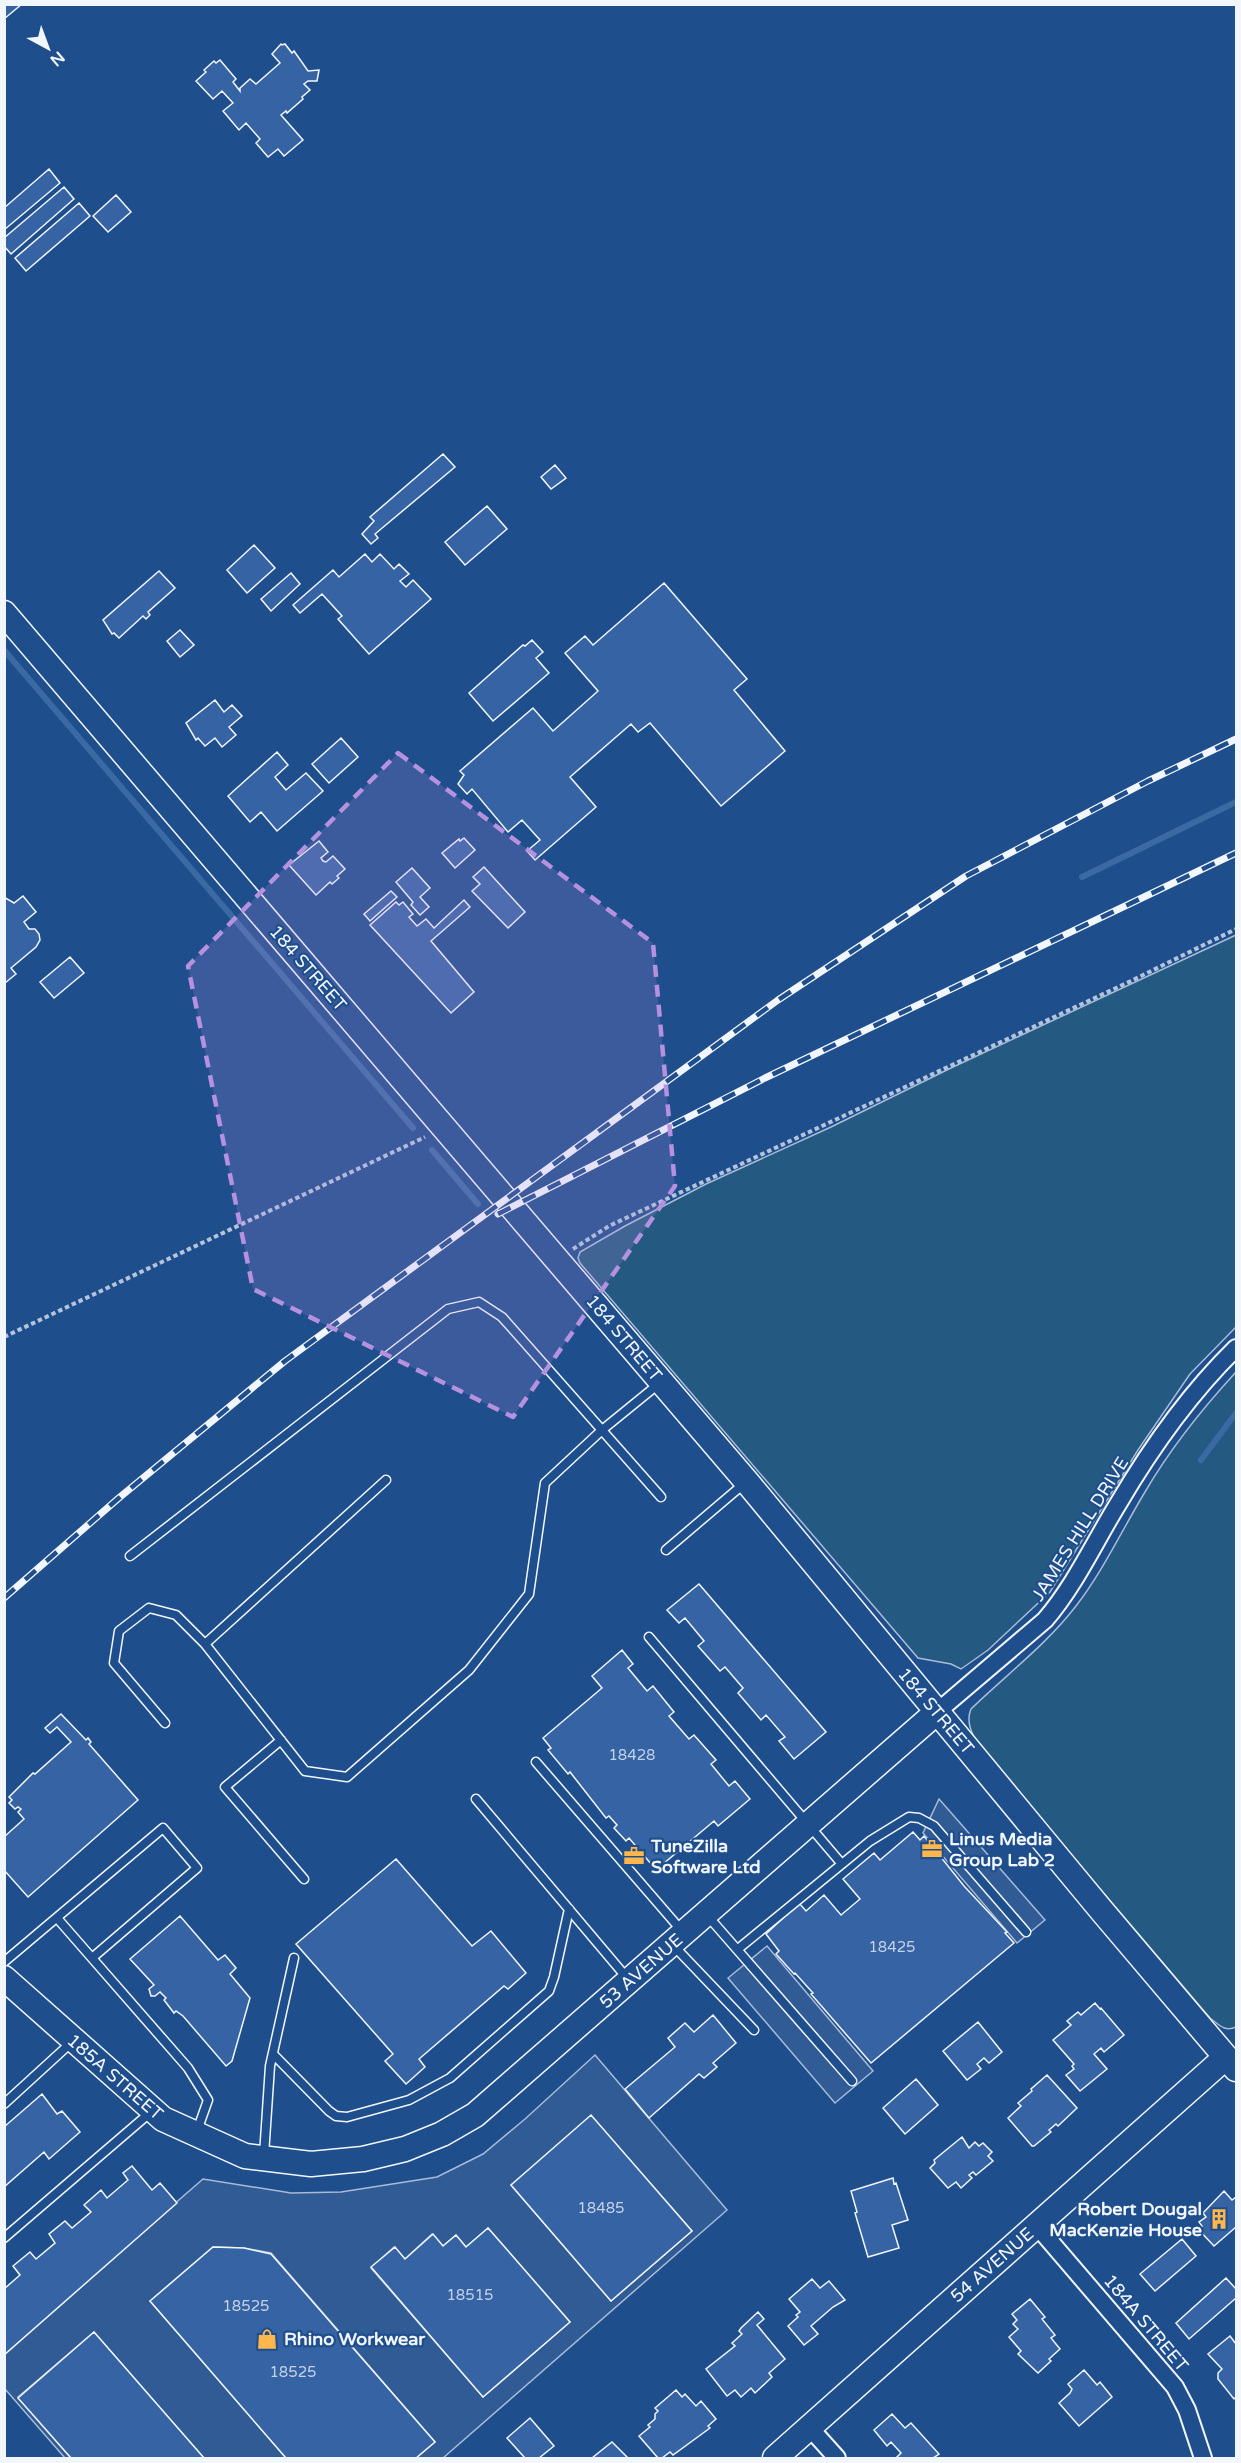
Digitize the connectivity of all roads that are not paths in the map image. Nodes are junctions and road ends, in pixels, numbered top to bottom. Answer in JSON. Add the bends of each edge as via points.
{"nodes":[{"id":1,"x":4,"y":613,"type":"edge"},
{"id":2,"x":1236,"y":1348,"type":"edge"},
{"id":3,"x":661,"y":1382,"type":"junction"},
{"id":4,"x":602,"y":1430,"type":"junction"},
{"id":5,"x":386,"y":1480,"type":"dead end"},
{"id":6,"x":747,"y":1482,"type":"junction"},
{"id":7,"x":661,"y":1497,"type":"dead end"},
{"id":8,"x":666,"y":1550,"type":"dead end"},
{"id":9,"x":130,"y":1556,"type":"dead end"},
{"id":10,"x":649,"y":1637,"type":"dead end"},
{"id":11,"x":205,"y":1644,"type":"junction"},
{"id":12,"x":937,"y":1712,"type":"junction"},
{"id":13,"x":165,"y":1723,"type":"dead end"},
{"id":14,"x":281,"y":1740,"type":"junction"},
{"id":15,"x":536,"y":1762,"type":"dead end"},
{"id":16,"x":476,"y":1800,"type":"dead end"},
{"id":17,"x":808,"y":1824,"type":"junction"},
{"id":18,"x":841,"y":1863,"type":"junction"},
{"id":19,"x":304,"y":1879,"type":"dead end"},
{"id":20,"x":569,"y":1909,"type":"junction"},
{"id":21,"x":706,"y":1914,"type":"junction"},
{"id":22,"x":57,"y":1918,"type":"junction"},
{"id":23,"x":1026,"y":1932,"type":"dead end"},
{"id":24,"x":677,"y":1939,"type":"junction"},
{"id":25,"x":738,"y":1949,"type":"junction"},
{"id":26,"x":92,"y":1958,"type":"junction"},
{"id":27,"x":294,"y":1958,"type":"dead end"},
{"id":28,"x":4,"y":1962,"type":"edge"},
{"id":29,"x":4,"y":1978,"type":"edge"},
{"id":30,"x":629,"y":1980,"type":"junction"},
{"id":31,"x":754,"y":2030,"type":"dead end"},
{"id":32,"x":73,"y":2041,"type":"junction"},
{"id":33,"x":273,"y":2054,"type":"junction"},
{"id":34,"x":1233,"y":2058,"type":"edge"},
{"id":35,"x":852,"y":2081,"type":"dead end"},
{"id":36,"x":4,"y":2104,"type":"edge"},
{"id":37,"x":152,"y":2110,"type":"junction"},
{"id":38,"x":195,"y":2135,"type":"junction"},
{"id":39,"x":263,"y":2158,"type":"junction"},
{"id":40,"x":311,"y":2164,"type":"joint"},
{"id":41,"x":1036,"y":2226,"type":"junction"},
{"id":42,"x":4,"y":2238,"type":"edge"},
{"id":43,"x":810,"y":2428,"type":"junction"},
{"id":44,"x":775,"y":2458,"type":"edge"},
{"id":45,"x":837,"y":2458,"type":"edge"},
{"id":46,"x":1203,"y":2458,"type":"edge"}],
"edges":[{"from":1,"to":3,"type":"main road","name":"184 STREET"},
{"from":2,"to":12,"type":"street","name":"JAMES HILL DRIVE","via":[[1212,1371],[1160,1438],[1060,1602],[1045,1620]]},
{"from":3,"to":4,"type":"lane"},
{"from":3,"to":6,"type":"main road","name":"184 STREET"},
{"from":4,"to":7,"type":"lane"},
{"from":4,"to":9,"type":"lane","via":[[502,1317],[479,1302],[448,1309]]},
{"from":4,"to":14,"type":"lane","via":[[545,1483],[529,1594],[469,1670],[347,1777],[305,1771]]},
{"from":5,"to":11,"type":"lane"},
{"from":6,"to":8,"type":"lane"},
{"from":6,"to":12,"type":"main road","name":"184 STREET"},
{"from":10,"to":17,"type":"lane"},
{"from":11,"to":13,"type":"lane","via":[[176,1615],[149,1608],[119,1631],[114,1663]]},
{"from":11,"to":14,"type":"lane"},
{"from":12,"to":17,"type":"main road","name":"53 AVENUE"},
{"from":12,"to":34,"type":"main road","name":"184 STREET","via":[[1102,1911]]},
{"from":14,"to":19,"type":"lane","via":[[225,1787]]},
{"from":15,"to":24,"type":"lane"},
{"from":16,"to":20,"type":"lane"},
{"from":17,"to":18,"type":"lane"},
{"from":17,"to":21,"type":"main road","name":"53 AVENUE"},
{"from":18,"to":23,"type":"lane","via":[[909,1817],[926,1820]]},
{"from":18,"to":25,"type":"lane"},
{"from":20,"to":30,"type":"lane"},
{"from":20,"to":33,"type":"lane","via":[[549,1992],[450,2079],[409,2100],[347,2117],[336,2116]]},
{"from":21,"to":24,"type":"main road","name":"53 AVENUE"},
{"from":21,"to":25,"type":"lane"},
{"from":22,"to":26,"type":"lane"},
{"from":22,"to":26,"type":"lane","via":[[162,1828],[197,1868]]},
{"from":22,"to":28,"type":"lane"},
{"from":24,"to":30,"type":"main road","name":"53 AVENUE"},
{"from":24,"to":31,"type":"lane"},
{"from":25,"to":35,"type":"lane"},
{"from":26,"to":38,"type":"lane","via":[[188,2068],[208,2100]]},
{"from":27,"to":33,"type":"lane"},
{"from":29,"to":32,"type":"main road","name":"185A STREET"},
{"from":30,"to":40,"type":"main road","name":"53 AVENUE","via":[[475,2115],[405,2149],[363,2159]]},
{"from":32,"to":36,"type":"lane"},
{"from":32,"to":37,"type":"main road","name":"185A STREET"},
{"from":33,"to":39,"type":"lane"},
{"from":34,"to":41,"type":"main road","name":"54 AVENUE"},
{"from":37,"to":38,"type":"main road","name":"185A STREET"},
{"from":37,"to":42,"type":"lane"},
{"from":38,"to":39,"type":"main road","name":"185A STREET","via":[[245,2156]]},
{"from":39,"to":40,"type":"main road","name":"185A STREET"},
{"from":41,"to":43,"type":"main road","name":"54 AVENUE"},
{"from":41,"to":46,"type":"street","name":"184A STREET","via":[[1175,2387]]},
{"from":43,"to":44,"type":"main road","name":"54 AVENUE"},
{"from":43,"to":45,"type":"street"}]}
